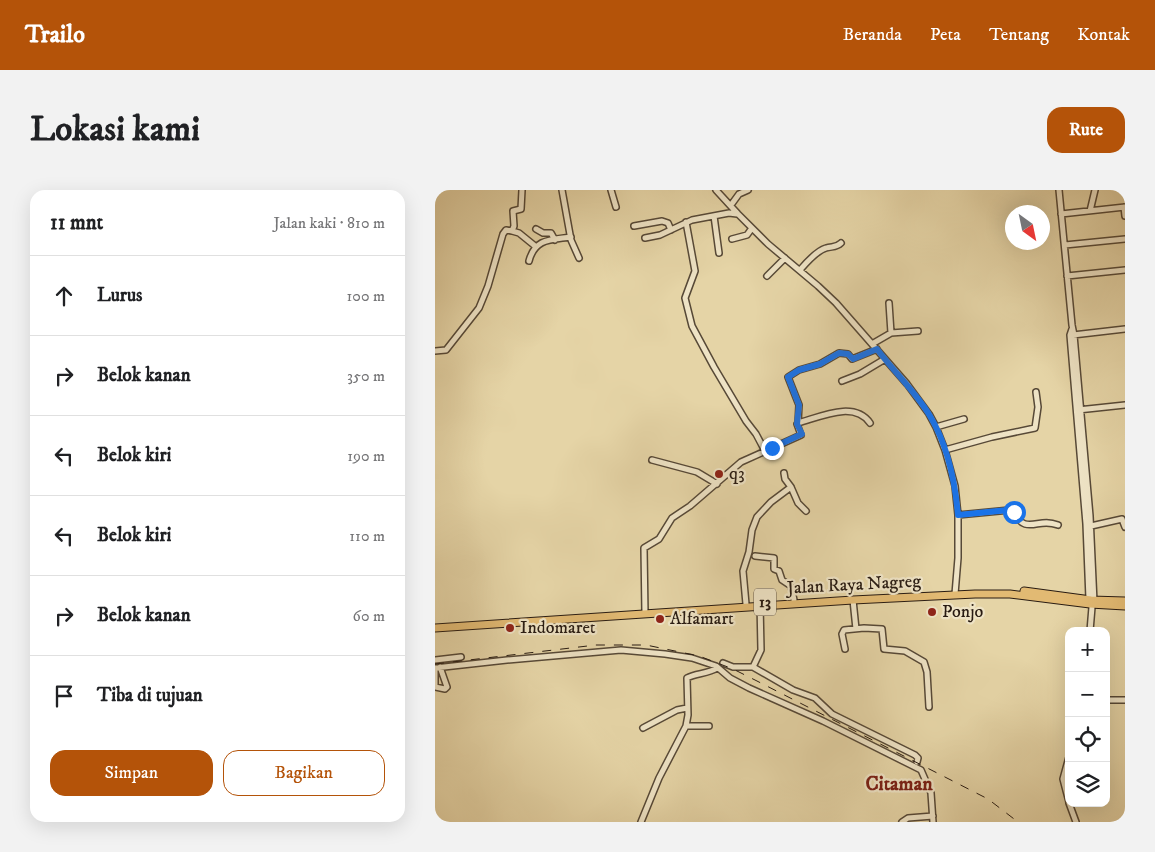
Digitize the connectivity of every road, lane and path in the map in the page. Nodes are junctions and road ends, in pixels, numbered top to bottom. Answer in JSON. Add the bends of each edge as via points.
{"nodes":[{"id":1,"x":522,"y":190,"type":"edge"},
{"id":2,"x":563,"y":190,"type":"edge"},
{"id":3,"x":611,"y":190,"type":"edge"},
{"id":4,"x":716,"y":190,"type":"edge"},
{"id":5,"x":748,"y":190,"type":"edge"},
{"id":6,"x":1059,"y":190,"type":"edge"},
{"id":7,"x":1095,"y":190,"type":"edge"},
{"id":8,"x":731,"y":206,"type":"junction"},
{"id":9,"x":616,"y":207,"type":"dead end"},
{"id":10,"x":1125,"y":207,"type":"edge"},
{"id":11,"x":1090,"y":211,"type":"junction"},
{"id":12,"x":738,"y":214,"type":"junction"},
{"id":13,"x":1061,"y":214,"type":"junction"},
{"id":14,"x":714,"y":216,"type":"junction"},
{"id":15,"x":1125,"y":216,"type":"edge"},
{"id":16,"x":686,"y":222,"type":"junction"},
{"id":17,"x":634,"y":226,"type":"dead end"},
{"id":18,"x":752,"y":228,"type":"junction"},
{"id":19,"x":537,"y":229,"type":"dead end"},
{"id":20,"x":671,"y":230,"type":"junction"},
{"id":21,"x":512,"y":231,"type":"junction"},
{"id":22,"x":571,"y":237,"type":"junction"},
{"id":23,"x":645,"y":238,"type":"dead end"},
{"id":24,"x":732,"y":239,"type":"dead end"},
{"id":25,"x":1125,"y":239,"type":"edge"},
{"id":26,"x":555,"y":240,"type":"junction"},
{"id":27,"x":841,"y":243,"type":"dead end"},
{"id":28,"x":1065,"y":245,"type":"junction"},
{"id":29,"x":535,"y":246,"type":"junction"},
{"id":30,"x":719,"y":253,"type":"dead end"},
{"id":31,"x":579,"y":258,"type":"dead end"},
{"id":32,"x":785,"y":258,"type":"junction"},
{"id":33,"x":529,"y":261,"type":"dead end"},
{"id":34,"x":800,"y":270,"type":"junction"},
{"id":35,"x":1125,"y":270,"type":"edge"},
{"id":36,"x":767,"y":276,"type":"dead end"},
{"id":37,"x":1067,"y":276,"type":"junction"},
{"id":38,"x":889,"y":303,"type":"dead end"},
{"id":39,"x":1125,"y":329,"type":"edge"},
{"id":40,"x":918,"y":331,"type":"dead end"},
{"id":41,"x":1072,"y":333,"type":"junction"},
{"id":42,"x":891,"y":334,"type":"junction"},
{"id":43,"x":872,"y":344,"type":"junction"},
{"id":44,"x":877,"y":349,"type":"junction"},
{"id":45,"x":435,"y":351,"type":"edge"},
{"id":46,"x":885,"y":359,"type":"junction"},
{"id":47,"x":842,"y":380,"type":"dead end"},
{"id":48,"x":1036,"y":392,"type":"dead end"},
{"id":49,"x":1125,"y":404,"type":"edge"},
{"id":50,"x":1079,"y":410,"type":"junction"},
{"id":51,"x":963,"y":419,"type":"dead end"},
{"id":52,"x":798,"y":423,"type":"junction"},
{"id":53,"x":870,"y":423,"type":"dead end"},
{"id":54,"x":936,"y":427,"type":"junction"},
{"id":55,"x":945,"y":450,"type":"junction"},
{"id":56,"x":765,"y":451,"type":"junction"},
{"id":57,"x":652,"y":460,"type":"dead end"},
{"id":58,"x":784,"y":473,"type":"dead end"},
{"id":59,"x":717,"y":484,"type":"junction"},
{"id":60,"x":791,"y":487,"type":"junction"},
{"id":61,"x":806,"y":511,"type":"dead end"},
{"id":62,"x":958,"y":515,"type":"junction"},
{"id":63,"x":1124,"y":519,"type":"edge"},
{"id":64,"x":1058,"y":526,"type":"dead end"},
{"id":65,"x":1091,"y":526,"type":"junction"},
{"id":66,"x":1125,"y":527,"type":"edge"},
{"id":67,"x":1089,"y":533,"type":"junction"},
{"id":68,"x":755,"y":556,"type":"dead end"},
{"id":69,"x":955,"y":592,"type":"junction"},
{"id":70,"x":794,"y":600,"type":"junction"},
{"id":71,"x":853,"y":600,"type":"junction"},
{"id":72,"x":1125,"y":601,"type":"edge"},
{"id":73,"x":1092,"y":603,"type":"junction"},
{"id":74,"x":746,"y":604,"type":"junction"},
{"id":75,"x":760,"y":604,"type":"junction"},
{"id":76,"x":1125,"y":606,"type":"edge"},
{"id":77,"x":645,"y":612,"type":"junction"},
{"id":78,"x":435,"y":624,"type":"edge"},
{"id":79,"x":1090,"y":627,"type":"edge"},
{"id":80,"x":435,"y":628,"type":"edge"},
{"id":81,"x":856,"y":628,"type":"junction"},
{"id":82,"x":845,"y":649,"type":"dead end"},
{"id":83,"x":461,"y":656,"type":"dead end"},
{"id":84,"x":435,"y":660,"type":"edge"},
{"id":85,"x":723,"y":663,"type":"dead end"},
{"id":86,"x":753,"y":667,"type":"junction"},
{"id":87,"x":437,"y":668,"type":"edge"},
{"id":88,"x":717,"y":668,"type":"junction"},
{"id":89,"x":435,"y":687,"type":"edge"},
{"id":90,"x":1110,"y":700,"type":"edge"},
{"id":91,"x":1125,"y":700,"type":"edge"},
{"id":92,"x":929,"y":707,"type":"dead end"},
{"id":93,"x":687,"y":708,"type":"junction"},
{"id":94,"x":686,"y":726,"type":"junction"},
{"id":95,"x":709,"y":726,"type":"dead end"},
{"id":96,"x":643,"y":728,"type":"dead end"},
{"id":97,"x":917,"y":766,"type":"junction"},
{"id":98,"x":1065,"y":772,"type":"edge"},
{"id":99,"x":1065,"y":787,"type":"edge"},
{"id":100,"x":1070,"y":807,"type":"edge"},
{"id":101,"x":933,"y":817,"type":"edge"},
{"id":102,"x":641,"y":822,"type":"edge"},
{"id":103,"x":901,"y":822,"type":"edge"},
{"id":104,"x":1076,"y":822,"type":"edge"}],
"edges":[{"from":1,"to":21,"type":"street","via":[[521,209],[513,211]]},
{"from":2,"to":22,"type":"street"},
{"from":3,"to":9,"type":"street"},
{"from":4,"to":8,"type":"street"},
{"from":5,"to":8,"type":"street","via":[[739,194]]},
{"from":6,"to":13,"type":"street"},
{"from":7,"to":11,"type":"street"},
{"from":8,"to":12,"type":"street"},
{"from":10,"to":11,"type":"street"},
{"from":10,"to":15,"type":"street"},
{"from":11,"to":13,"type":"street"},
{"from":12,"to":14,"type":"street"},
{"from":12,"to":18,"type":"street"},
{"from":13,"to":28,"type":"street"},
{"from":14,"to":16,"type":"street"},
{"from":14,"to":30,"type":"street"},
{"from":16,"to":20,"type":"street"},
{"from":16,"to":56,"type":"street","via":[[695,271],[685,298],[692,326]]},
{"from":17,"to":20,"type":"street","via":[[663,221]]},
{"from":18,"to":24,"type":"street","via":[[747,235]]},
{"from":18,"to":32,"type":"street"},
{"from":19,"to":26,"type":"street","via":[[551,233]]},
{"from":20,"to":23,"type":"street"},
{"from":21,"to":29,"type":"street"},
{"from":21,"to":45,"type":"street","via":[[506,230],[503,234],[477,311],[446,350]]},
{"from":22,"to":26,"type":"street"},
{"from":22,"to":31,"type":"street"},
{"from":25,"to":28,"type":"street"},
{"from":26,"to":29,"type":"street"},
{"from":27,"to":34,"type":"street","via":[[837,247],[825,248]]},
{"from":28,"to":37,"type":"street"},
{"from":29,"to":33,"type":"street"},
{"from":32,"to":34,"type":"street"},
{"from":32,"to":36,"type":"street"},
{"from":34,"to":43,"type":"street","via":[[836,303]]},
{"from":35,"to":37,"type":"street"},
{"from":37,"to":41,"type":"street"},
{"from":38,"to":42,"type":"street"},
{"from":39,"to":41,"type":"street"},
{"from":40,"to":42,"type":"street"},
{"from":41,"to":50,"type":"street"},
{"from":42,"to":43,"type":"street"},
{"from":43,"to":44,"type":"street"},
{"from":44,"to":46,"type":"street"},
{"from":44,"to":52,"type":"street","via":[[853,359],[848,354],[839,353],[788,377],[799,405]]},
{"from":46,"to":47,"type":"street","via":[[860,374]]},
{"from":46,"to":54,"type":"street"},
{"from":48,"to":55,"type":"street","via":[[1035,428]]},
{"from":49,"to":50,"type":"street"},
{"from":50,"to":65,"type":"street"},
{"from":50,"to":67,"type":"street"},
{"from":51,"to":54,"type":"street"},
{"from":52,"to":53,"type":"street","via":[[835,412],[852,412],[863,415]]},
{"from":52,"to":56,"type":"street","via":[[801,435]]},
{"from":54,"to":55,"type":"street"},
{"from":55,"to":62,"type":"street","via":[[955,486]]},
{"from":56,"to":59,"type":"street","via":[[741,462]]},
{"from":57,"to":59,"type":"street","via":[[697,472]]},
{"from":58,"to":60,"type":"street"},
{"from":59,"to":77,"type":"street","via":[[672,518],[659,539],[644,548]]},
{"from":60,"to":61,"type":"street","via":[[798,503]]},
{"from":60,"to":74,"type":"street","via":[[757,517],[752,530],[743,571]]},
{"from":62,"to":64,"type":"street","via":[[1010,510],[1024,524],[1041,522]]},
{"from":62,"to":69,"type":"street"},
{"from":63,"to":65,"type":"street"},
{"from":63,"to":66,"type":"street"},
{"from":65,"to":67,"type":"street"},
{"from":67,"to":73,"type":"street"},
{"from":68,"to":70,"type":"street","via":[[774,558],[774,569],[791,586]]},
{"from":69,"to":70,"type":"highway","name":"Jalan Raya Nagreg","number":"13"},
{"from":69,"to":71,"type":"highway","name":"Jalan Raya Nagreg","number":"13"},
{"from":69,"to":73,"type":"highway","name":"Jalan Raya Nagreg","number":"13"},
{"from":70,"to":75,"type":"highway","name":"Jalan Raya Nagreg","number":"13"},
{"from":71,"to":75,"type":"highway","name":"Jalan Raya Nagreg","number":"13"},
{"from":71,"to":81,"type":"street"},
{"from":72,"to":73,"type":"highway","name":"Jalan Raya Nagreg","number":"13"},
{"from":73,"to":76,"type":"highway","name":"Jalan Raya Nagreg","number":"13"},
{"from":73,"to":79,"type":"street"},
{"from":74,"to":75,"type":"highway","name":"Jalan Raya Nagreg","number":"13"},
{"from":74,"to":77,"type":"highway","name":"Jalan Raya Nagreg","number":"13"},
{"from":75,"to":77,"type":"highway","name":"Jalan Raya Nagreg","number":"13"},
{"from":75,"to":86,"type":"street","via":[[761,650]]},
{"from":77,"to":78,"type":"highway","name":"Jalan Raya Nagreg","number":"13"},
{"from":77,"to":80,"type":"highway","name":"Jalan Raya Nagreg","number":"13"},
{"from":81,"to":82,"type":"street","via":[[843,631]]},
{"from":81,"to":92,"type":"street","via":[[882,629],[884,649],[905,651],[922,660],[927,672]]},
{"from":83,"to":84,"type":"street"},
{"from":85,"to":86,"type":"street","via":[[733,667]]},
{"from":86,"to":97,"type":"street","via":[[793,690],[815,698],[832,714],[915,755]]},
{"from":87,"to":88,"type":"street","via":[[621,650],[689,658]]},
{"from":87,"to":89,"type":"street"},
{"from":87,"to":89,"type":"street","via":[[447,687]]},
{"from":88,"to":93,"type":"street","via":[[707,674],[687,678]]},
{"from":88,"to":97,"type":"street","via":[[749,688]]},
{"from":90,"to":91,"type":"street"},
{"from":93,"to":94,"type":"street"},
{"from":93,"to":96,"type":"street"},
{"from":94,"to":95,"type":"street"},
{"from":94,"to":102,"type":"street"},
{"from":97,"to":101,"type":"street","via":[[924,773],[931,794]]},
{"from":98,"to":99,"type":"street"},
{"from":100,"to":104,"type":"street"},
{"from":101,"to":103,"type":"street","via":[[908,818]]}]}
